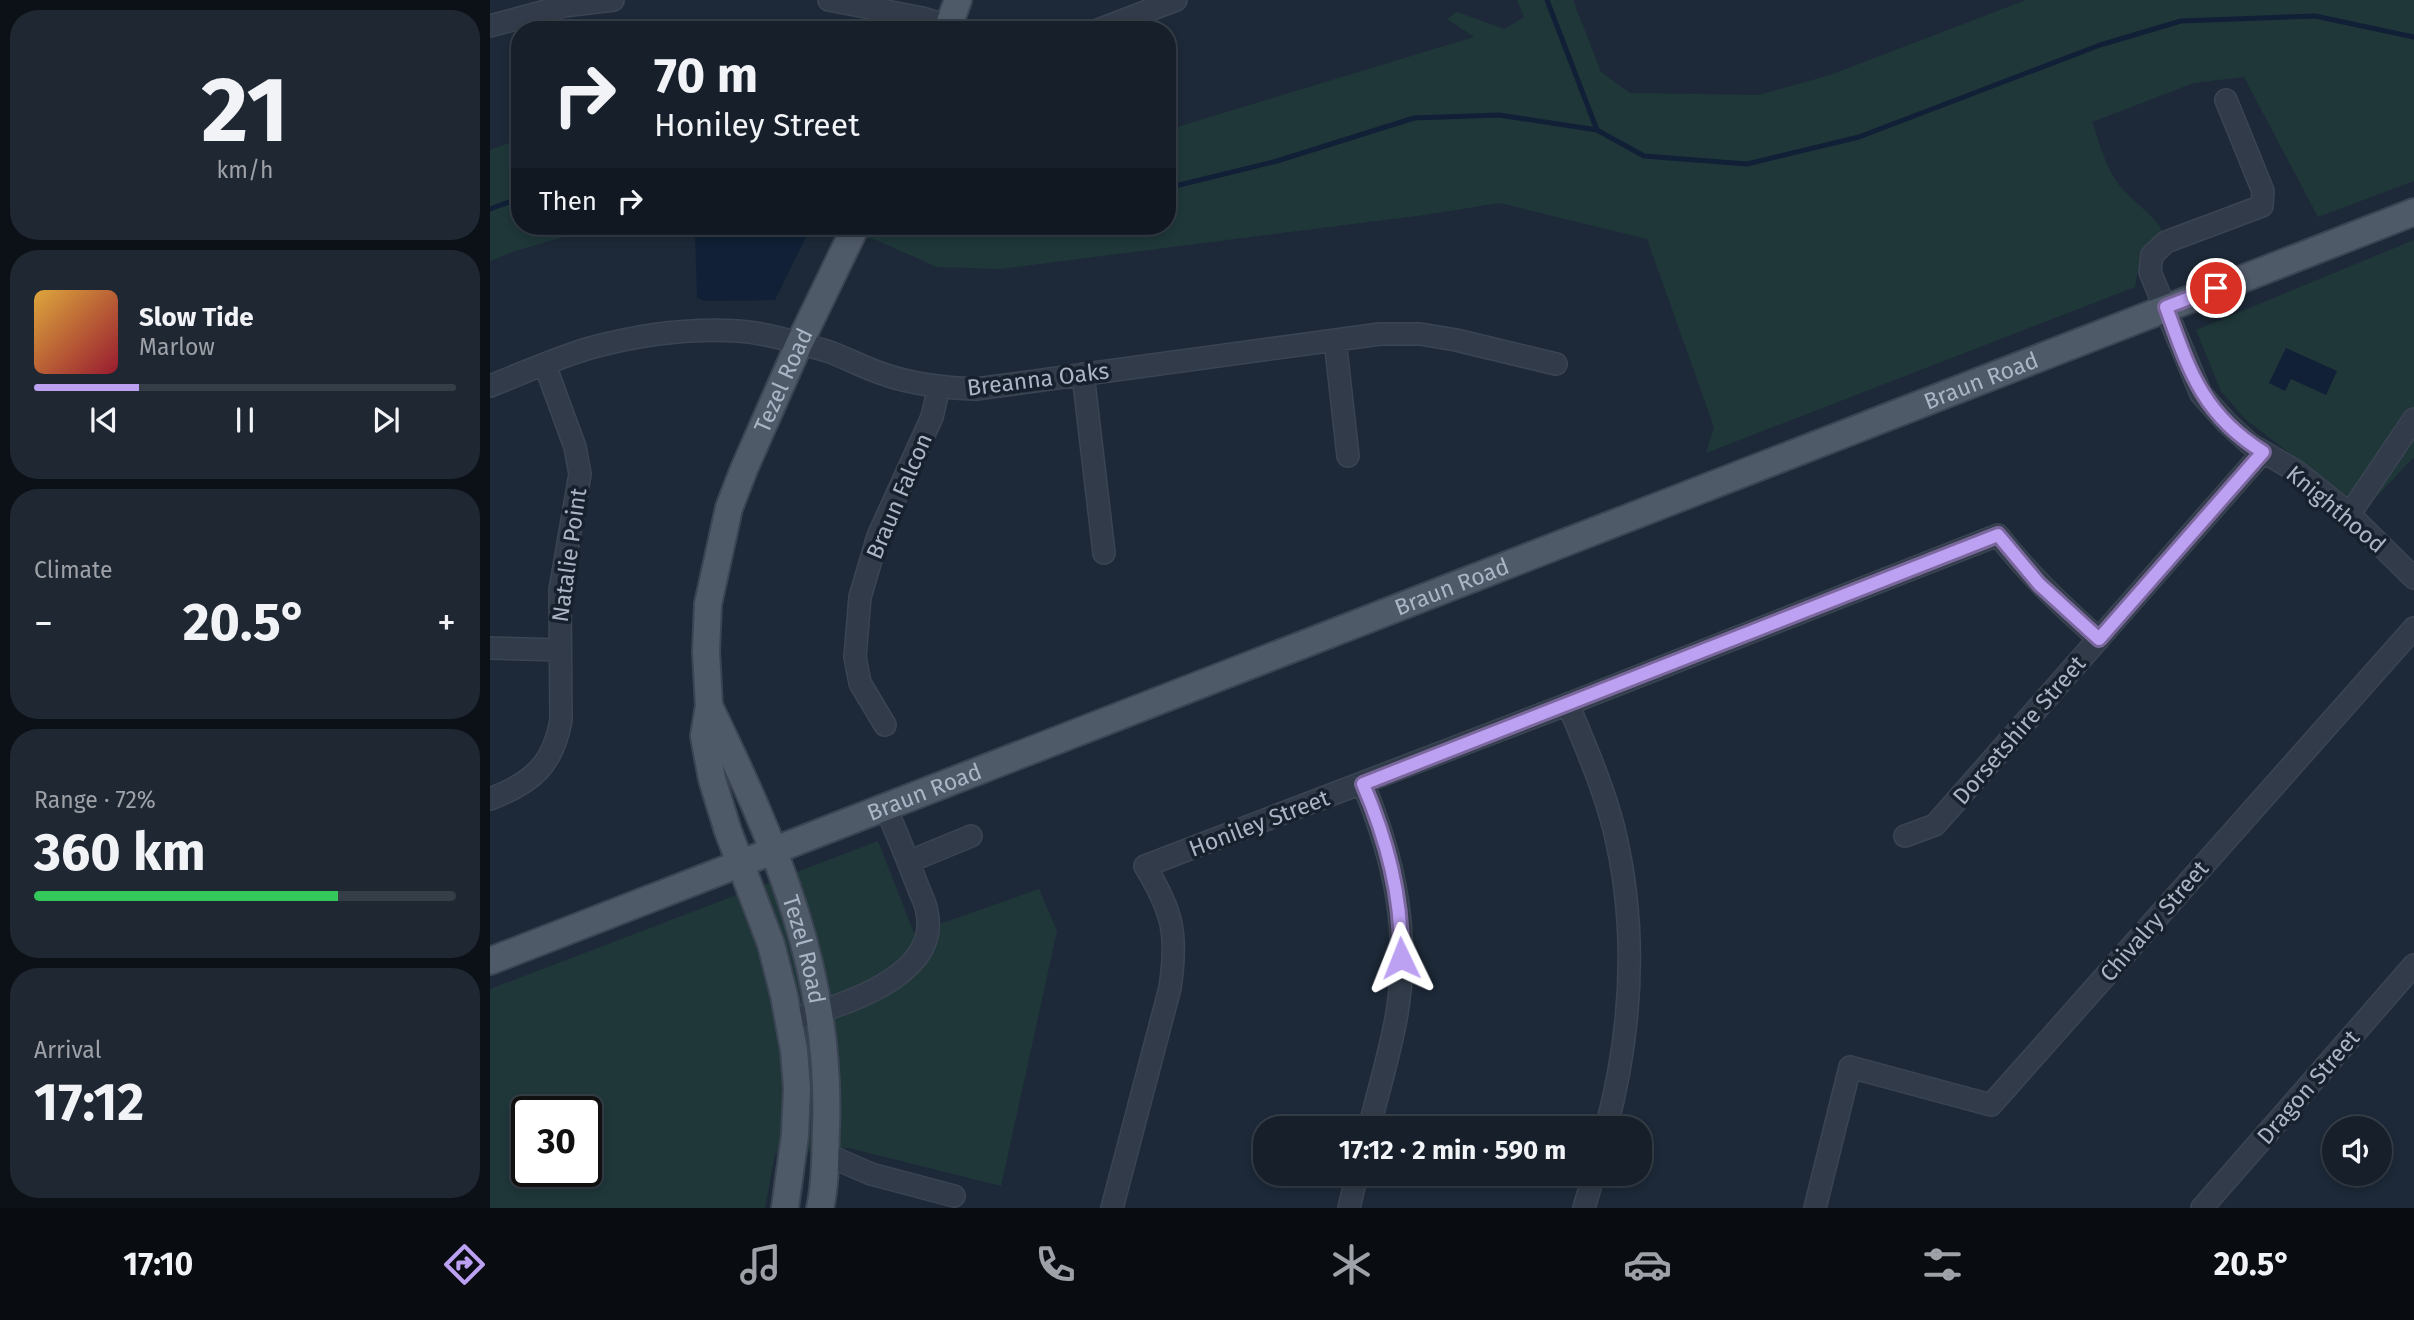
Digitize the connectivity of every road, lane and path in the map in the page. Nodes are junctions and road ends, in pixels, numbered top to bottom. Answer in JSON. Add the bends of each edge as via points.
{"nodes":[{"id":1,"x":613,"y":0,"type":"edge"},
{"id":2,"x":829,"y":0,"type":"edge"},
{"id":3,"x":958,"y":0,"type":"edge"},
{"id":4,"x":1176,"y":0,"type":"edge"},
{"id":5,"x":591,"y":2,"type":"edge"},
{"id":6,"x":929,"y":21,"type":"edge"},
{"id":7,"x":954,"y":21,"type":"edge"},
{"id":8,"x":1121,"y":21,"type":"edge"},
{"id":9,"x":490,"y":26,"type":"edge"},
{"id":10,"x":2226,"y":100,"type":"dead end"},
{"id":11,"x":2414,"y":212,"type":"edge"},
{"id":12,"x":852,"y":235,"type":"edge"},
{"id":13,"x":2166,"y":307,"type":"junction"},
{"id":14,"x":1335,"y":340,"type":"junction"},
{"id":15,"x":799,"y":344,"type":"junction"},
{"id":16,"x":1556,"y":364,"type":"dead end"},
{"id":17,"x":545,"y":365,"type":"junction"},
{"id":18,"x":1083,"y":374,"type":"junction"},
{"id":19,"x":490,"y":386,"type":"edge"},
{"id":20,"x":939,"y":387,"type":"junction"},
{"id":21,"x":2414,"y":419,"type":"edge"},
{"id":22,"x":2263,"y":452,"type":"junction"},
{"id":23,"x":1348,"y":456,"type":"dead end"},
{"id":24,"x":2349,"y":515,"type":"junction"},
{"id":25,"x":1104,"y":553,"type":"dead end"},
{"id":26,"x":2414,"y":578,"type":"edge"},
{"id":27,"x":2414,"y":628,"type":"edge"},
{"id":28,"x":2099,"y":639,"type":"junction"},
{"id":29,"x":490,"y":648,"type":"edge"},
{"id":30,"x":559,"y":650,"type":"junction"},
{"id":31,"x":1568,"y":704,"type":"junction"},
{"id":32,"x":709,"y":706,"type":"junction"},
{"id":33,"x":885,"y":725,"type":"dead end"},
{"id":34,"x":1363,"y":784,"type":"junction"},
{"id":35,"x":490,"y":799,"type":"edge"},
{"id":36,"x":886,"y":808,"type":"junction"},
{"id":37,"x":971,"y":836,"type":"dead end"},
{"id":38,"x":1905,"y":836,"type":"dead end"},
{"id":39,"x":775,"y":852,"type":"junction"},
{"id":40,"x":908,"y":862,"type":"junction"},
{"id":41,"x":741,"y":865,"type":"junction"},
{"id":42,"x":490,"y":961,"type":"edge"},
{"id":43,"x":2414,"y":965,"type":"edge"},
{"id":44,"x":821,"y":1012,"type":"junction"},
{"id":45,"x":789,"y":1020,"type":"junction"},
{"id":46,"x":1372,"y":1116,"type":"edge"},
{"id":47,"x":1609,"y":1116,"type":"edge"},
{"id":48,"x":825,"y":1154,"type":"junction"},
{"id":49,"x":1354,"y":1186,"type":"edge"},
{"id":50,"x":1590,"y":1186,"type":"edge"},
{"id":51,"x":954,"y":1196,"type":"dead end"},
{"id":52,"x":785,"y":1208,"type":"edge"},
{"id":53,"x":820,"y":1208,"type":"edge"},
{"id":54,"x":1112,"y":1208,"type":"edge"},
{"id":55,"x":1349,"y":1208,"type":"edge"},
{"id":56,"x":1584,"y":1208,"type":"edge"},
{"id":57,"x":1815,"y":1208,"type":"edge"},
{"id":58,"x":2202,"y":1208,"type":"edge"}],
"edges":[{"from":1,"to":5,"type":"street"},
{"from":2,"to":6,"type":"street"},
{"from":3,"to":7,"type":"main road"},
{"from":4,"to":8,"type":"street"},
{"from":5,"to":9,"type":"street"},
{"from":10,"to":13,"type":"street","name":"Knighthood","via":[[2263,191],[2262,206],[2166,242],[2152,255],[2150,272]]},
{"from":11,"to":13,"type":"main road","name":"Braun Road"},
{"from":12,"to":15,"type":"main road","name":"Tezel Road"},
{"from":13,"to":22,"type":"street","name":"Knighthood","via":[[2201,394]]},
{"from":13,"to":36,"type":"main road","name":"Braun Road"},
{"from":14,"to":16,"type":"street","name":"Breanna Oaks","via":[[1420,334]]},
{"from":14,"to":18,"type":"street","name":"Breanna Oaks"},
{"from":14,"to":23,"type":"street"},
{"from":15,"to":17,"type":"street","name":"Breanna Oaks","via":[[740,331],[688,331],[636,337]]},
{"from":15,"to":20,"type":"street","name":"Breanna Oaks","via":[[884,375]]},
{"from":15,"to":32,"type":"main road","name":"Tezel Road","via":[[726,520],[708,604]]},
{"from":17,"to":19,"type":"street","name":"Breanna Oaks"},
{"from":17,"to":30,"type":"street","name":"Natalie Point","via":[[580,474],[560,590]]},
{"from":18,"to":20,"type":"street","name":"Breanna Oaks","via":[[976,389]]},
{"from":18,"to":25,"type":"street"},
{"from":20,"to":33,"type":"street","name":"Braun Falcon","via":[[932,417],[878,536],[860,597],[855,657],[860,683]]},
{"from":21,"to":24,"type":"street"},
{"from":22,"to":24,"type":"street","name":"Knighthood","via":[[2296,471]]},
{"from":22,"to":28,"type":"street","name":"Dorsetshire Street"},
{"from":24,"to":26,"type":"street","name":"Knighthood"},
{"from":27,"to":57,"type":"street","name":"Chivalry Street","via":[[1991,1105],[1850,1067]]},
{"from":28,"to":31,"type":"street","name":"Honiley Street","via":[[2039,584],[1998,535]]},
{"from":28,"to":38,"type":"street","name":"Dorsetshire Street","via":[[1935,825]]},
{"from":29,"to":30,"type":"street"},
{"from":30,"to":35,"type":"street","name":"Natalie Point","via":[[558,741],[547,762],[530,779]]},
{"from":31,"to":34,"type":"street","name":"Honiley Street"},
{"from":31,"to":47,"type":"street","via":[[1614,828],[1625,888],[1628,1010]]},
{"from":32,"to":39,"type":"main road","name":"Tezel Road"},
{"from":32,"to":41,"type":"main road","name":"Tezel Road","via":[[704,736],[712,779]]},
{"from":34,"to":46,"type":"street","via":[[1391,859],[1402,938],[1396,1018]]},
{"from":34,"to":54,"type":"street","name":"Honiley Street","via":[[1146,866],[1169,912],[1174,961]]},
{"from":36,"to":39,"type":"main road","name":"Braun Road"},
{"from":36,"to":40,"type":"street"},
{"from":37,"to":40,"type":"street"},
{"from":39,"to":41,"type":"main road","name":"Braun Road"},
{"from":39,"to":44,"type":"main road","name":"Tezel Road","via":[[804,939]]},
{"from":40,"to":44,"type":"street","via":[[927,913],[922,952],[902,972],[867,994]]},
{"from":41,"to":42,"type":"main road","name":"Braun Road"},
{"from":41,"to":45,"type":"main road","name":"Tezel Road","via":[[771,944]]},
{"from":43,"to":58,"type":"street","name":"Dragon Street"},
{"from":44,"to":45,"type":"street"},
{"from":44,"to":48,"type":"main road","name":"Tezel Road","via":[[827,1082]]},
{"from":45,"to":52,"type":"main road","name":"Tezel Road","via":[[797,1088]]},
{"from":48,"to":51,"type":"street","via":[[871,1174]]},
{"from":48,"to":53,"type":"main road","name":"Tezel Road"},
{"from":49,"to":55,"type":"street"},
{"from":50,"to":56,"type":"street"}]}
